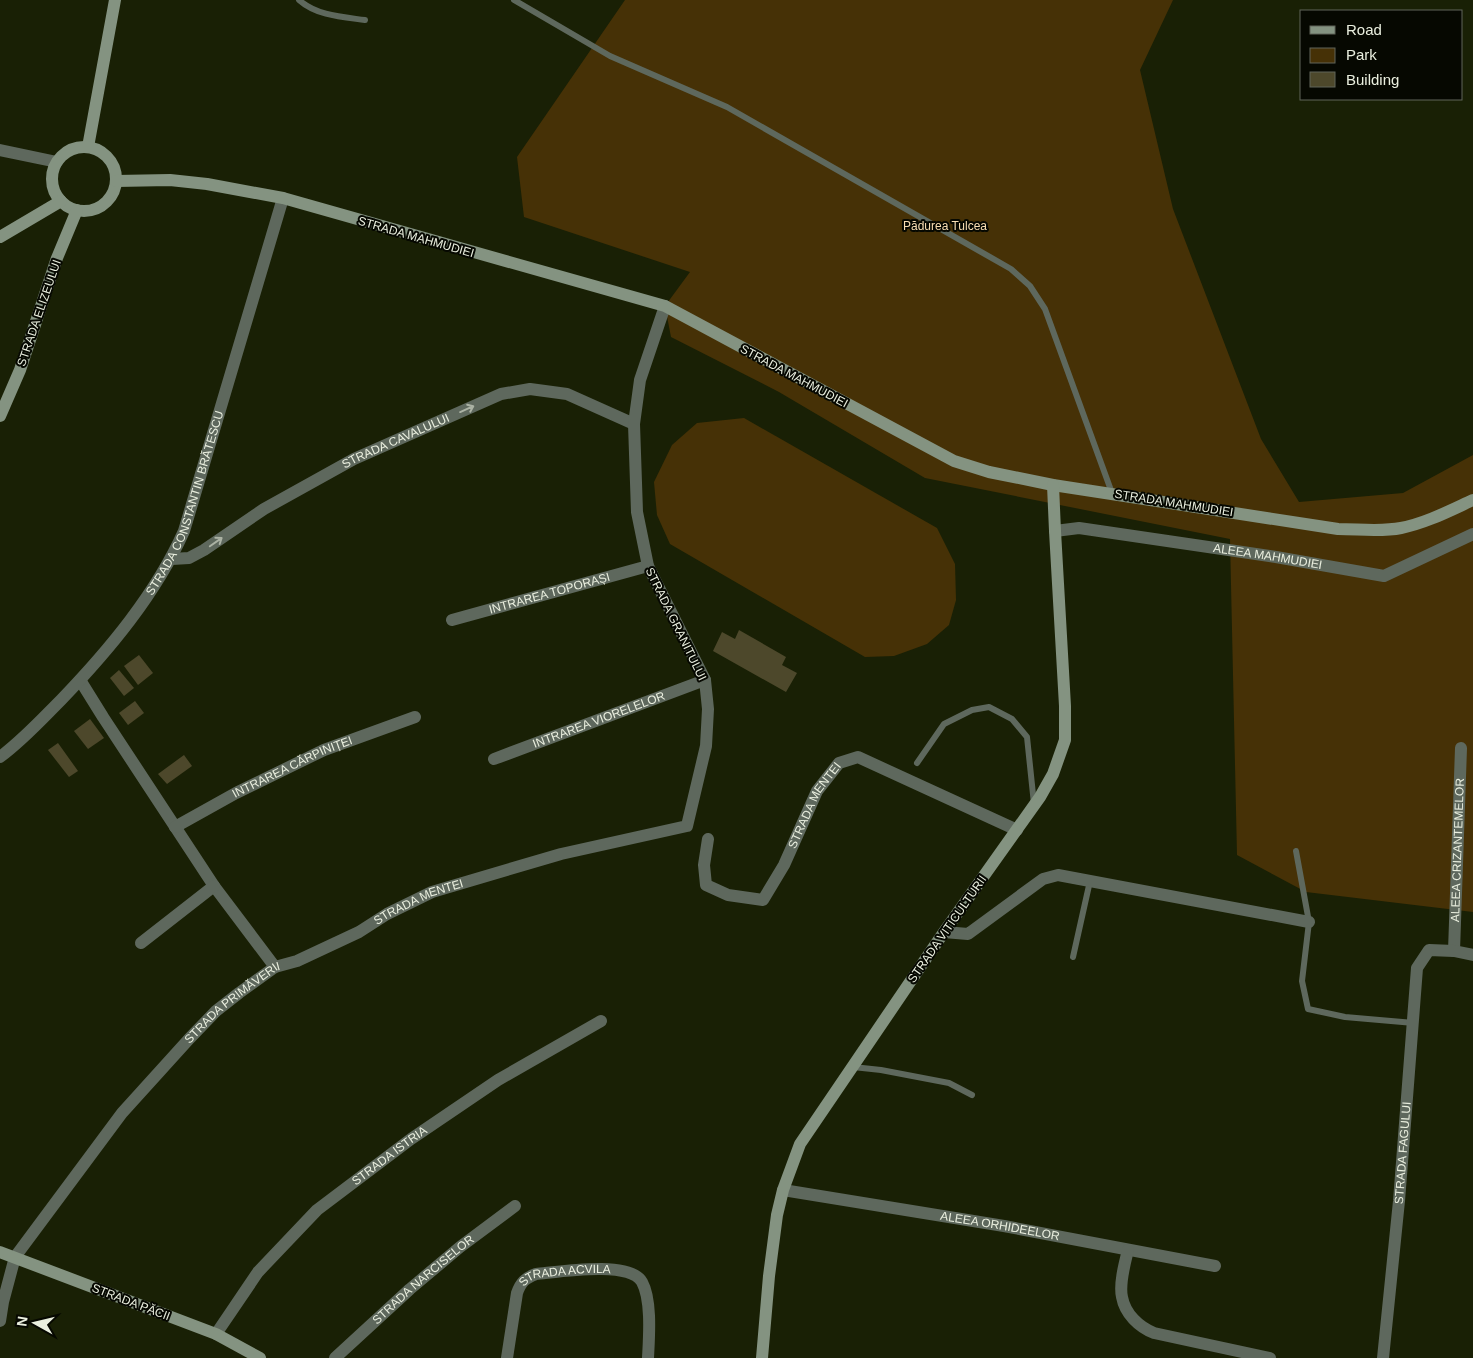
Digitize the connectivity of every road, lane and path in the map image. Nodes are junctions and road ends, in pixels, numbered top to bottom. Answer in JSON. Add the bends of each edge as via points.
{"nodes":[{"id":1,"x":115,"y":0,"type":"edge"},
{"id":2,"x":299,"y":0,"type":"edge"},
{"id":3,"x":514,"y":0,"type":"edge"},
{"id":4,"x":365,"y":20,"type":"dead end"},
{"id":5,"x":88,"y":147,"type":"junction"},
{"id":6,"x":0,"y":150,"type":"edge"},
{"id":7,"x":57,"y":162,"type":"junction"},
{"id":8,"x":116,"y":181,"type":"junction"},
{"id":9,"x":283,"y":198,"type":"junction"},
{"id":10,"x":61,"y":201,"type":"junction"},
{"id":11,"x":77,"y":210,"type":"junction"},
{"id":12,"x":0,"y":238,"type":"edge"},
{"id":13,"x":665,"y":306,"type":"junction"},
{"id":14,"x":0,"y":416,"type":"edge"},
{"id":15,"x":634,"y":424,"type":"junction"},
{"id":16,"x":1054,"y":485,"type":"junction"},
{"id":17,"x":1112,"y":493,"type":"junction"},
{"id":18,"x":1473,"y":500,"type":"edge"},
{"id":19,"x":1055,"y":531,"type":"junction"},
{"id":20,"x":1473,"y":534,"type":"edge"},
{"id":21,"x":172,"y":559,"type":"junction"},
{"id":22,"x":648,"y":566,"type":"junction"},
{"id":23,"x":452,"y":620,"type":"dead end"},
{"id":24,"x":80,"y":680,"type":"junction"},
{"id":25,"x":705,"y":680,"type":"junction"},
{"id":26,"x":416,"y":717,"type":"dead end"},
{"id":27,"x":1461,"y":748,"type":"dead end"},
{"id":28,"x":0,"y":757,"type":"edge"},
{"id":29,"x":494,"y":758,"type":"dead end"},
{"id":30,"x":917,"y":763,"type":"dead end"},
{"id":31,"x":1034,"y":806,"type":"junction"},
{"id":32,"x":687,"y":826,"type":"joint"},
{"id":33,"x":175,"y":827,"type":"junction"},
{"id":34,"x":1017,"y":830,"type":"junction"},
{"id":35,"x":708,"y":839,"type":"dead end"},
{"id":36,"x":1296,"y":851,"type":"dead end"},
{"id":37,"x":1090,"y":881,"type":"junction"},
{"id":38,"x":214,"y":886,"type":"junction"},
{"id":39,"x":1309,"y":922,"type":"junction"},
{"id":40,"x":944,"y":932,"type":"junction"},
{"id":41,"x":141,"y":943,"type":"dead end"},
{"id":42,"x":1454,"y":951,"type":"junction"},
{"id":43,"x":1473,"y":955,"type":"edge"},
{"id":44,"x":1073,"y":957,"type":"dead end"},
{"id":45,"x":275,"y":967,"type":"junction"},
{"id":46,"x":601,"y":1021,"type":"dead end"},
{"id":47,"x":1414,"y":1023,"type":"junction"},
{"id":48,"x":851,"y":1067,"type":"junction"},
{"id":49,"x":972,"y":1095,"type":"dead end"},
{"id":50,"x":783,"y":1190,"type":"junction"},
{"id":51,"x":516,"y":1206,"type":"dead end"},
{"id":52,"x":1128,"y":1250,"type":"junction"},
{"id":53,"x":0,"y":1252,"type":"edge"},
{"id":54,"x":15,"y":1257,"type":"junction"},
{"id":55,"x":1215,"y":1266,"type":"dead end"},
{"id":56,"x":0,"y":1321,"type":"edge"},
{"id":57,"x":216,"y":1334,"type":"junction"},
{"id":58,"x":260,"y":1358,"type":"edge"},
{"id":59,"x":335,"y":1358,"type":"edge"},
{"id":60,"x":507,"y":1358,"type":"edge"},
{"id":61,"x":648,"y":1358,"type":"edge"},
{"id":62,"x":762,"y":1358,"type":"edge"},
{"id":63,"x":1270,"y":1358,"type":"edge"},
{"id":64,"x":1383,"y":1358,"type":"edge"}],
"edges":[{"from":1,"to":5,"type":"main road"},
{"from":2,"to":4,"type":"lane","via":[[313,10]]},
{"from":3,"to":17,"type":"lane","via":[[610,56],[728,107],[1011,269],[1030,286],[1045,309]]},
{"from":5,"to":7,"type":"main road","via":[[70,150]]},
{"from":5,"to":8,"type":"main road","via":[[98,149],[112,162]]},
{"from":6,"to":7,"type":"street"},
{"from":7,"to":10,"type":"main road","via":[[53,182]]},
{"from":8,"to":9,"type":"main road","name":"STRADA MAHMUDIEI","via":[[170,180]]},
{"from":8,"to":11,"type":"main road","via":[[107,201],[98,208]]},
{"from":9,"to":13,"type":"main road","name":"STRADA MAHMUDIEI"},
{"from":9,"to":21,"type":"street","name":"STRADA CONSTANTIN BRĂTESCU","via":[[184,531]]},
{"from":10,"to":11,"type":"main road"},
{"from":10,"to":12,"type":"main road"},
{"from":11,"to":14,"type":"main road","name":"STRADA ELIZEULUI","via":[[57,258],[20,370]]},
{"from":13,"to":15,"type":"street","name":"STRADA GRANITULUI","via":[[640,380]]},
{"from":13,"to":16,"type":"main road","name":"STRADA MAHMUDIEI","via":[[954,461],[989,472]]},
{"from":21,"to":15,"type":"street","name":"STRADA CAVALULUI","one_way":true,"via":[[189,558],[204,550],[264,508],[354,459],[502,394],[530,389],[567,394]]},
{"from":15,"to":22,"type":"street","name":"STRADA GRANITULUI","via":[[637,512]]},
{"from":16,"to":17,"type":"main road","name":"STRADA MAHMUDIEI"},
{"from":16,"to":19,"type":"main road","name":"STRADA VITICULTURII"},
{"from":17,"to":18,"type":"main road","name":"STRADA MAHMUDIEI","via":[[1338,529],[1378,530],[1426,522]]},
{"from":19,"to":20,"type":"street","name":"ALEEA MAHMUDIEI","via":[[1078,528],[1384,576]]},
{"from":19,"to":31,"type":"main road","name":"STRADA VITICULTURII","via":[[1066,706],[1065,740],[1053,774]]},
{"from":21,"to":24,"type":"street","name":"STRADA CONSTANTIN BRĂTESCU","via":[[111,644]]},
{"from":22,"to":23,"type":"street","name":"INTRAREA TOPORAȘI"},
{"from":22,"to":25,"type":"street","name":"STRADA GRANITULUI"},
{"from":24,"to":28,"type":"street","name":"STRADA CONSTANTIN BRĂTESCU","via":[[22,741]]},
{"from":24,"to":33,"type":"street","name":"STRADA PRIMĂVERII"},
{"from":25,"to":29,"type":"street","name":"INTRAREA VIORELELOR"},
{"from":25,"to":32,"type":"street","name":"STRADA GRANITULUI","via":[[708,709],[706,746]]},
{"from":26,"to":33,"type":"street","name":"INTRAREA CĂRPINIȚEI","via":[[324,750]]},
{"from":27,"to":42,"type":"street","name":"ALEEA CRIZANTEMELOR"},
{"from":30,"to":31,"type":"lane","via":[[944,724],[972,710],[989,707],[1012,719],[1027,736]]},
{"from":31,"to":34,"type":"main road","name":"STRADA VITICULTURII"},
{"from":32,"to":45,"type":"street","name":"STRADA MENTEI","via":[[561,854],[432,892],[350,936],[297,961]]},
{"from":33,"to":38,"type":"street","name":"STRADA PRIMĂVERII"},
{"from":34,"to":35,"type":"street","name":"STRADA MENTEI","via":[[858,757],[839,763],[817,791],[784,865],[763,900],[728,895],[706,885],[704,865]]},
{"from":34,"to":40,"type":"main road","name":"STRADA VITICULTURII"},
{"from":36,"to":39,"type":"lane"},
{"from":37,"to":39,"type":"street"},
{"from":37,"to":40,"type":"street","via":[[1058,875],[1043,879],[968,934]]},
{"from":37,"to":44,"type":"lane"},
{"from":38,"to":41,"type":"street"},
{"from":38,"to":45,"type":"street","name":"STRADA PRIMĂVERII"},
{"from":39,"to":47,"type":"lane","via":[[1302,981],[1308,1009]]},
{"from":40,"to":48,"type":"main road","name":"STRADA VITICULTURII"},
{"from":42,"to":43,"type":"street"},
{"from":42,"to":47,"type":"street","name":"STRADA FAGULUI","via":[[1429,950],[1417,968]]},
{"from":45,"to":54,"type":"street","name":"STRADA PRIMĂVERII","via":[[216,1011],[122,1113]]},
{"from":46,"to":57,"type":"street","name":"STRADA ISTRIA","via":[[498,1080],[411,1139],[317,1210],[258,1272]]},
{"from":47,"to":64,"type":"street","name":"STRADA FAGULUI"},
{"from":48,"to":49,"type":"lane","via":[[950,1082]]},
{"from":48,"to":50,"type":"main road","name":"STRADA VITICULTURII","via":[[800,1144]]},
{"from":50,"to":52,"type":"street","name":"ALEEA ORHIDEELOR"},
{"from":50,"to":62,"type":"main road","name":"STRADA VITICULTURII","via":[[769,1276]]},
{"from":51,"to":59,"type":"street","name":"STRADA NARCISELOR","via":[[460,1247]]},
{"from":52,"to":55,"type":"street","name":"ALEEA ORHIDEELOR"},
{"from":52,"to":63,"type":"street","via":[[1121,1296],[1129,1314],[1143,1328]]},
{"from":53,"to":54,"type":"main road","name":"STRADA PĂCII"},
{"from":54,"to":56,"type":"street","name":"STRADA PRIMĂVERII"},
{"from":54,"to":57,"type":"main road","name":"STRADA PĂCII"},
{"from":57,"to":58,"type":"main road","name":"STRADA PĂCII"},
{"from":60,"to":61,"type":"street","name":"STRADA ACVILA","via":[[517,1293],[520,1283],[527,1277],[614,1268],[642,1280],[647,1296]]}]}
